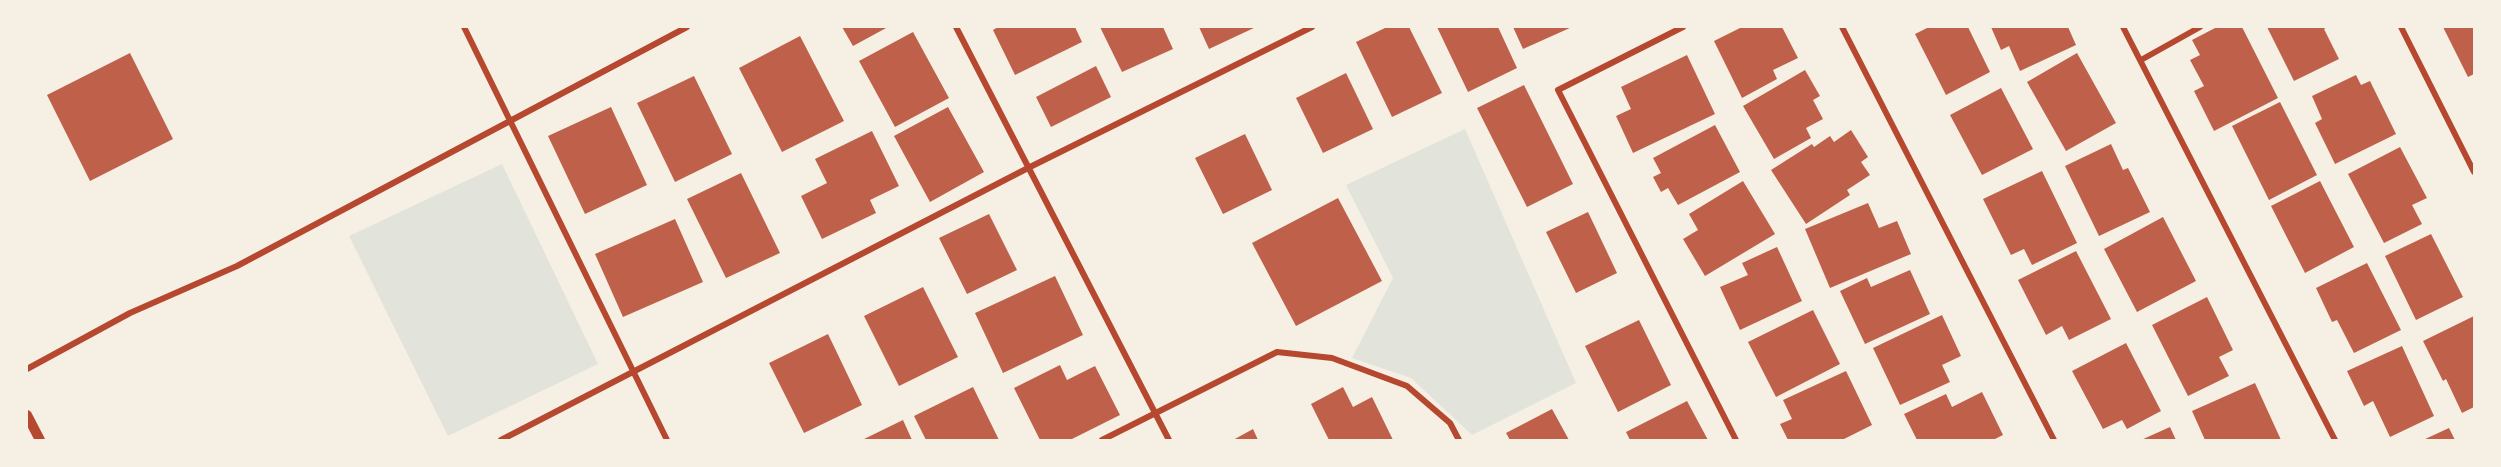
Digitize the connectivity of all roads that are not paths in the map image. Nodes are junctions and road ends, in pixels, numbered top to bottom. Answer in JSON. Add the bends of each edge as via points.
{"nodes":[{"id":1,"x":464,"y":27,"type":"edge"},
{"id":2,"x":687,"y":27,"type":"edge"},
{"id":3,"x":956,"y":27,"type":"edge"},
{"id":4,"x":1312,"y":27,"type":"edge"},
{"id":5,"x":1683,"y":27,"type":"edge"},
{"id":6,"x":1842,"y":27,"type":"edge"},
{"id":7,"x":2123,"y":27,"type":"edge"},
{"id":8,"x":2199,"y":27,"type":"edge"},
{"id":9,"x":2401,"y":27,"type":"edge"},
{"id":10,"x":2141,"y":60,"type":"junction"},
{"id":11,"x":510,"y":121,"type":"junction"},
{"id":12,"x":1028,"y":168,"type":"junction"},
{"id":13,"x":2474,"y":172,"type":"edge"},
{"id":14,"x":27,"y":369,"type":"edge"},
{"id":15,"x":634,"y":370,"type":"junction"},
{"id":16,"x":1155,"y":413,"type":"junction"},
{"id":17,"x":27,"y":415,"type":"edge"},
{"id":18,"x":40,"y":440,"type":"edge"},
{"id":19,"x":501,"y":440,"type":"edge"},
{"id":20,"x":667,"y":440,"type":"edge"},
{"id":21,"x":1102,"y":440,"type":"edge"},
{"id":22,"x":1169,"y":440,"type":"edge"},
{"id":23,"x":1459,"y":440,"type":"edge"},
{"id":24,"x":1736,"y":440,"type":"edge"},
{"id":25,"x":2055,"y":440,"type":"edge"},
{"id":26,"x":2335,"y":440,"type":"edge"}],
"edges":[{"from":1,"to":11,"type":"street"},
{"from":2,"to":11,"type":"street"},
{"from":3,"to":12,"type":"street"},
{"from":4,"to":12,"type":"street"},
{"from":5,"to":24,"type":"street","via":[[1558,90]]},
{"from":6,"to":25,"type":"street"},
{"from":7,"to":10,"type":"street"},
{"from":8,"to":10,"type":"street"},
{"from":9,"to":13,"type":"street"},
{"from":10,"to":26,"type":"street"},
{"from":11,"to":14,"type":"street","via":[[237,266],[130,313]]},
{"from":11,"to":15,"type":"street"},
{"from":12,"to":15,"type":"street"},
{"from":12,"to":16,"type":"street"},
{"from":15,"to":19,"type":"street"},
{"from":15,"to":20,"type":"street"},
{"from":16,"to":21,"type":"street"},
{"from":16,"to":22,"type":"street"},
{"from":16,"to":23,"type":"street","via":[[1277,352],[1332,358],[1407,386],[1450,423]]},
{"from":17,"to":18,"type":"street"}]}
